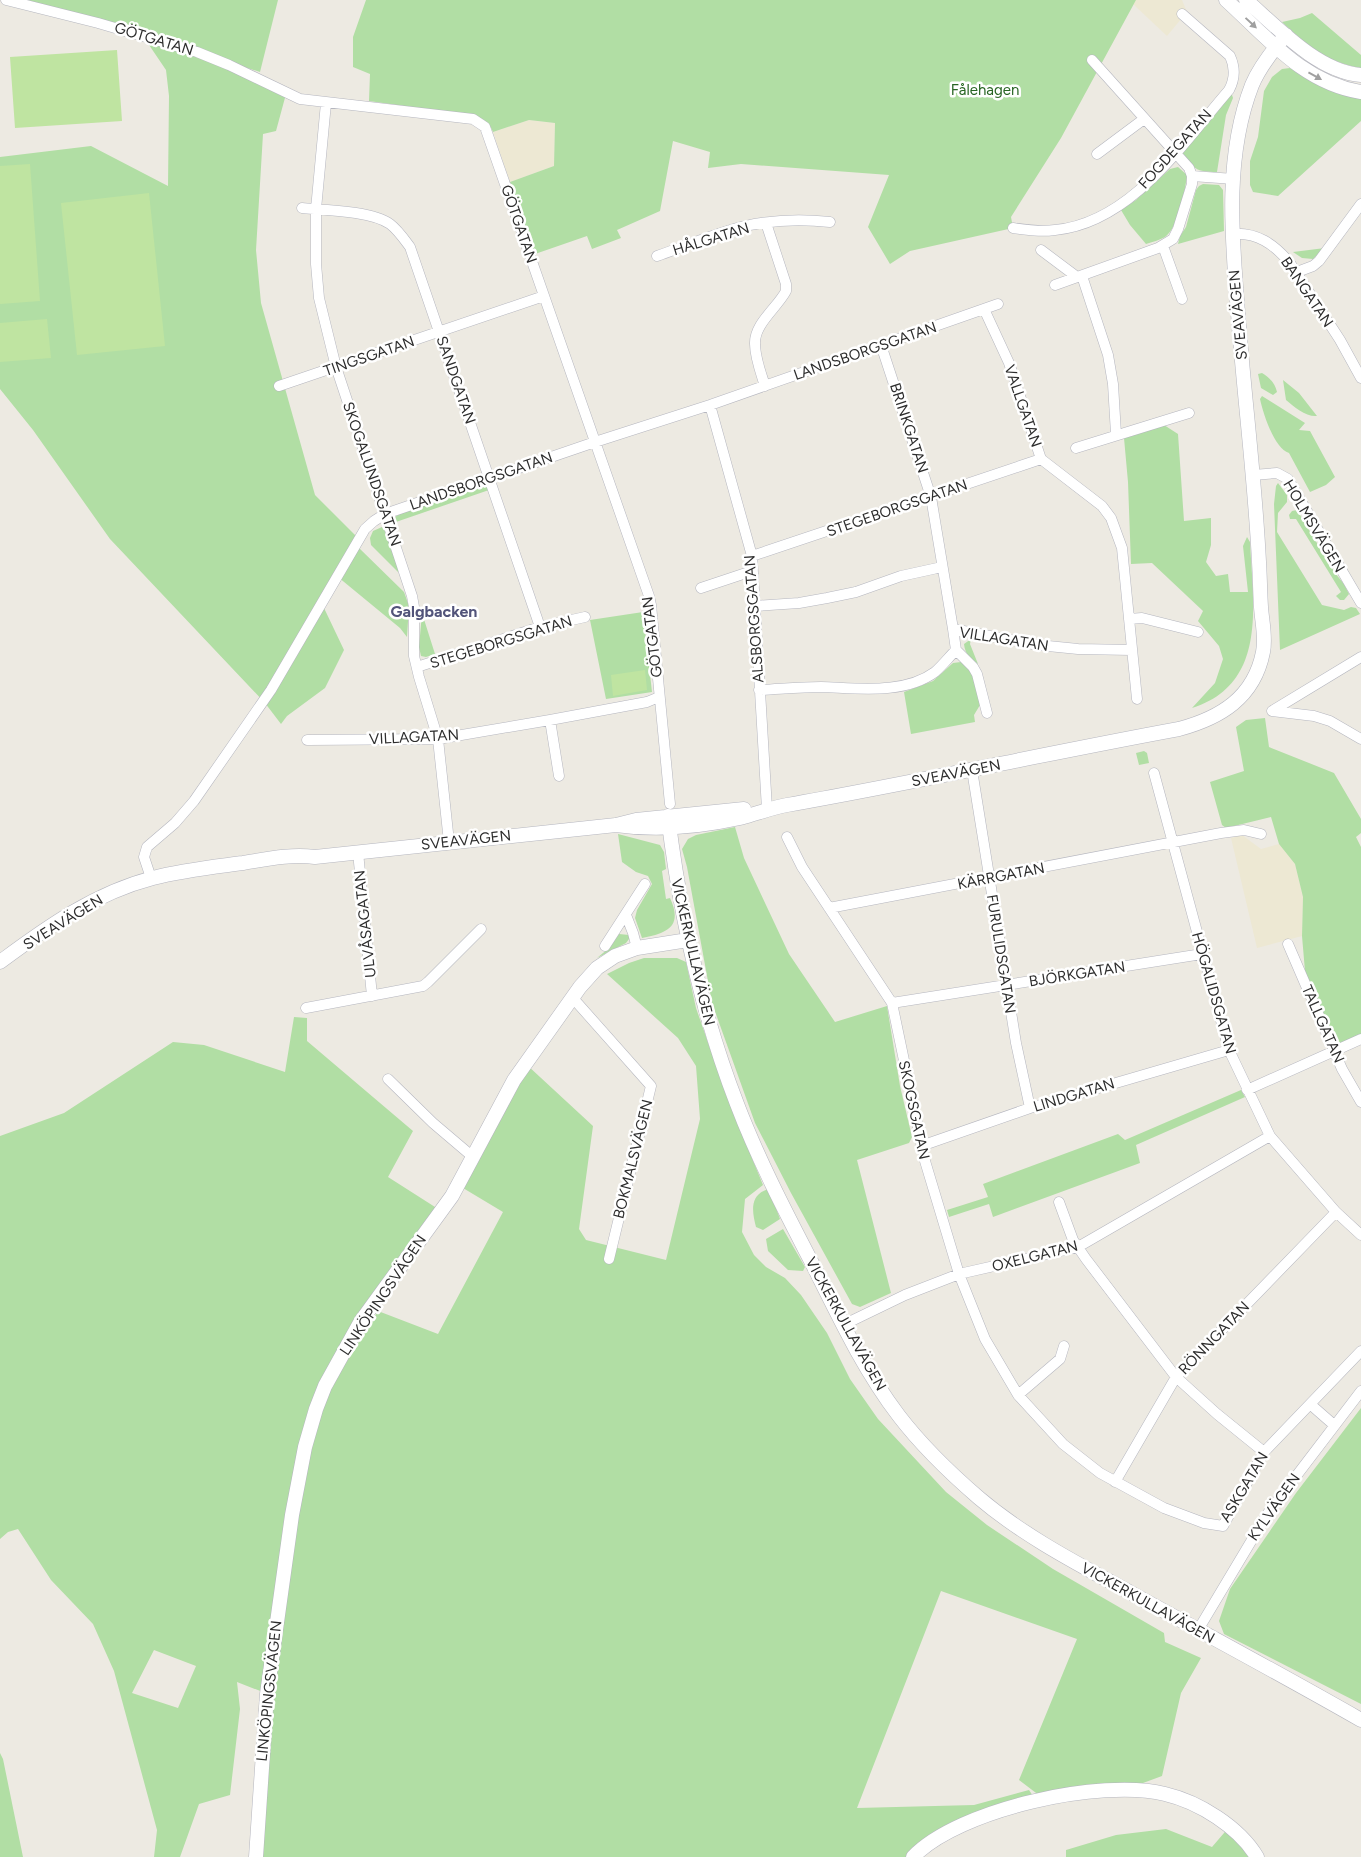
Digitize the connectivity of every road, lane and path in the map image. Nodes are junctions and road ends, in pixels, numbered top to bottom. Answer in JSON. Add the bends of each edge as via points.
{"nodes":[{"id":1,"x":6,"y":0,"type":"edge"},
{"id":2,"x":1226,"y":0,"type":"edge"},
{"id":3,"x":1246,"y":0,"type":"edge"},
{"id":4,"x":26,"y":2,"type":"edge"},
{"id":5,"x":1182,"y":14,"type":"dead end"},
{"id":6,"x":1286,"y":35,"type":"junction"},
{"id":7,"x":1276,"y":47,"type":"junction"},
{"id":8,"x":1092,"y":60,"type":"dead end"},
{"id":9,"x":1361,"y":74,"type":"edge"},
{"id":10,"x":1361,"y":92,"type":"edge"},
{"id":11,"x":326,"y":103,"type":"junction"},
{"id":12,"x":1144,"y":119,"type":"junction"},
{"id":13,"x":1097,"y":154,"type":"dead end"},
{"id":14,"x":1174,"y":154,"type":"junction"},
{"id":15,"x":1192,"y":176,"type":"junction"},
{"id":16,"x":1234,"y":179,"type":"junction"},
{"id":17,"x":1361,"y":204,"type":"edge"},
{"id":18,"x":302,"y":208,"type":"dead end"},
{"id":19,"x":316,"y":209,"type":"junction"},
{"id":20,"x":830,"y":222,"type":"dead end"},
{"id":21,"x":766,"y":223,"type":"junction"},
{"id":22,"x":1012,"y":228,"type":"dead end"},
{"id":23,"x":1232,"y":234,"type":"junction"},
{"id":24,"x":1163,"y":246,"type":"junction"},
{"id":25,"x":1041,"y":250,"type":"dead end"},
{"id":26,"x":657,"y":256,"type":"dead end"},
{"id":27,"x":1297,"y":272,"type":"junction"},
{"id":28,"x":1079,"y":276,"type":"junction"},
{"id":29,"x":1055,"y":285,"type":"dead end"},
{"id":30,"x":544,"y":296,"type":"junction"},
{"id":31,"x":1182,"y":299,"type":"dead end"},
{"id":32,"x":998,"y":304,"type":"dead end"},
{"id":33,"x":984,"y":309,"type":"junction"},
{"id":34,"x":439,"y":332,"type":"junction"},
{"id":35,"x":881,"y":346,"type":"junction"},
{"id":36,"x":336,"y":367,"type":"junction"},
{"id":37,"x":1361,"y":378,"type":"edge"},
{"id":38,"x":279,"y":386,"type":"dead end"},
{"id":39,"x":765,"y":386,"type":"junction"},
{"id":40,"x":710,"y":405,"type":"junction"},
{"id":41,"x":1189,"y":413,"type":"dead end"},
{"id":42,"x":1116,"y":434,"type":"junction"},
{"id":43,"x":594,"y":442,"type":"junction"},
{"id":44,"x":1076,"y":448,"type":"dead end"},
{"id":45,"x":1041,"y":459,"type":"junction"},
{"id":46,"x":1253,"y":475,"type":"junction"},
{"id":47,"x":489,"y":478,"type":"junction"},
{"id":48,"x":931,"y":496,"type":"junction"},
{"id":49,"x":385,"y":514,"type":"junction"},
{"id":50,"x":752,"y":556,"type":"junction"},
{"id":51,"x":942,"y":567,"type":"junction"},
{"id":52,"x":752,"y":570,"type":"junction"},
{"id":53,"x":702,"y":588,"type":"dead end"},
{"id":54,"x":1361,"y":604,"type":"edge"},
{"id":55,"x":754,"y":606,"type":"junction"},
{"id":56,"x":585,"y":617,"type":"dead end"},
{"id":57,"x":1128,"y":619,"type":"junction"},
{"id":58,"x":540,"y":627,"type":"junction"},
{"id":59,"x":953,"y":629,"type":"junction"},
{"id":60,"x":1198,"y":632,"type":"dead end"},
{"id":61,"x":956,"y":650,"type":"junction"},
{"id":62,"x":1132,"y":650,"type":"junction"},
{"id":63,"x":1361,"y":657,"type":"edge"},
{"id":64,"x":416,"y":667,"type":"junction"},
{"id":65,"x":759,"y":690,"type":"junction"},
{"id":66,"x":659,"y":697,"type":"junction"},
{"id":67,"x":1137,"y":699,"type":"dead end"},
{"id":68,"x":987,"y":713,"type":"dead end"},
{"id":69,"x":550,"y":720,"type":"junction"},
{"id":70,"x":438,"y":739,"type":"junction"},
{"id":71,"x":1361,"y":739,"type":"edge"},
{"id":72,"x":307,"y":740,"type":"dead end"},
{"id":73,"x":972,"y":770,"type":"junction"},
{"id":74,"x":1154,"y":772,"type":"dead end"},
{"id":75,"x":559,"y":776,"type":"dead end"},
{"id":76,"x":767,"y":808,"type":"junction"},
{"id":77,"x":669,"y":816,"type":"junction"},
{"id":78,"x":1261,"y":834,"type":"dead end"},
{"id":79,"x":787,"y":837,"type":"dead end"},
{"id":80,"x":449,"y":842,"type":"junction"},
{"id":81,"x":1172,"y":843,"type":"junction"},
{"id":82,"x":358,"y":852,"type":"junction"},
{"id":83,"x":152,"y":878,"type":"junction"},
{"id":84,"x":989,"y":878,"type":"junction"},
{"id":85,"x":645,"y":884,"type":"dead end"},
{"id":86,"x":829,"y":908,"type":"junction"},
{"id":87,"x":626,"y":915,"type":"junction"},
{"id":88,"x":481,"y":929,"type":"dead end"},
{"id":89,"x":688,"y":940,"type":"junction"},
{"id":90,"x":1288,"y":944,"type":"dead end"},
{"id":91,"x":605,"y":946,"type":"dead end"},
{"id":92,"x":637,"y":948,"type":"junction"},
{"id":93,"x":1202,"y":954,"type":"junction"},
{"id":94,"x":0,"y":962,"type":"edge"},
{"id":95,"x":1006,"y":986,"type":"junction"},
{"id":96,"x":372,"y":996,"type":"junction"},
{"id":97,"x":572,"y":997,"type":"junction"},
{"id":98,"x":892,"y":1003,"type":"junction"},
{"id":99,"x":306,"y":1008,"type":"dead end"},
{"id":100,"x":1361,"y":1039,"type":"edge"},
{"id":101,"x":1229,"y":1050,"type":"junction"},
{"id":102,"x":1335,"y":1052,"type":"junction"},
{"id":103,"x":388,"y":1079,"type":"dead end"},
{"id":104,"x":1247,"y":1090,"type":"junction"},
{"id":105,"x":1361,"y":1102,"type":"edge"},
{"id":106,"x":1030,"y":1108,"type":"junction"},
{"id":107,"x":1270,"y":1136,"type":"junction"},
{"id":108,"x":921,"y":1146,"type":"junction"},
{"id":109,"x":473,"y":1157,"type":"junction"},
{"id":110,"x":1058,"y":1202,"type":"dead end"},
{"id":111,"x":1336,"y":1212,"type":"junction"},
{"id":112,"x":1361,"y":1236,"type":"edge"},
{"id":113,"x":1078,"y":1247,"type":"junction"},
{"id":114,"x":609,"y":1259,"type":"dead end"},
{"id":115,"x":959,"y":1274,"type":"junction"},
{"id":116,"x":843,"y":1325,"type":"junction"},
{"id":117,"x":1064,"y":1346,"type":"dead end"},
{"id":118,"x":1361,"y":1351,"type":"edge"},
{"id":119,"x":1176,"y":1377,"type":"junction"},
{"id":120,"x":1361,"y":1391,"type":"edge"},
{"id":121,"x":1018,"y":1395,"type":"junction"},
{"id":122,"x":1310,"y":1404,"type":"junction"},
{"id":123,"x":1334,"y":1426,"type":"junction"},
{"id":124,"x":1264,"y":1452,"type":"junction"},
{"id":125,"x":1115,"y":1482,"type":"junction"},
{"id":126,"x":1220,"y":1527,"type":"joint"},
{"id":127,"x":1198,"y":1630,"type":"junction"},
{"id":128,"x":1361,"y":1720,"type":"edge"},
{"id":129,"x":256,"y":1857,"type":"edge"},
{"id":130,"x":913,"y":1857,"type":"edge"},
{"id":131,"x":1257,"y":1857,"type":"edge"}],
"edges":[{"from":1,"to":4,"type":"street","name":"GÖTGATAN"},
{"from":2,"to":7,"type":"main road","one_way":true},
{"from":3,"to":6,"type":"main road"},
{"from":4,"to":11,"type":"street","name":"GÖTGATAN","via":[[164,41],[229,65],[300,99]]},
{"from":5,"to":14,"type":"street","name":"FOGDEGATAN","via":[[1227,53],[1232,60],[1234,80]]},
{"from":6,"to":7,"type":"main road","name":"SVEAVÄGEN"},
{"from":6,"to":9,"type":"main road","via":[[1326,63]]},
{"from":7,"to":10,"type":"main road","one_way":true,"via":[[1317,78]]},
{"from":7,"to":16,"type":"main road","name":"SVEAVÄGEN","via":[[1262,66],[1246,104],[1237,143]]},
{"from":8,"to":12,"type":"street"},
{"from":11,"to":19,"type":"street","name":"SKOGALUNDSGATAN"},
{"from":11,"to":30,"type":"street","name":"GÖTGATAN","via":[[472,119],[485,127]]},
{"from":12,"to":13,"type":"street"},
{"from":12,"to":14,"type":"street"},
{"from":14,"to":15,"type":"street"},
{"from":14,"to":22,"type":"street","name":"FOGDEGATAN","via":[[1140,190],[1115,210],[1094,220],[1056,230]]},
{"from":15,"to":16,"type":"street"},
{"from":15,"to":24,"type":"street","via":[[1178,229]]},
{"from":16,"to":23,"type":"main road","name":"SVEAVÄGEN"},
{"from":17,"to":27,"type":"street","via":[[1319,261]]},
{"from":18,"to":19,"type":"street","name":"SANDGATAN"},
{"from":19,"to":34,"type":"street","name":"SANDGATAN","via":[[375,216],[400,233],[410,247]]},
{"from":19,"to":36,"type":"street","name":"SKOGALUNDSGATAN","via":[[319,298]]},
{"from":20,"to":21,"type":"street","name":"HÅLGATAN"},
{"from":21,"to":26,"type":"street","name":"HÅLGATAN","via":[[728,231]]},
{"from":21,"to":39,"type":"street","name":"HÅLGATAN","via":[[786,291],[756,334],[756,353]]},
{"from":23,"to":27,"type":"street","name":"BANGATAN","via":[[1249,234],[1266,241]]},
{"from":23,"to":46,"type":"main road","name":"SVEAVÄGEN"},
{"from":24,"to":28,"type":"street"},
{"from":24,"to":31,"type":"street"},
{"from":25,"to":28,"type":"street"},
{"from":27,"to":37,"type":"street","name":"BANGATAN"},
{"from":28,"to":29,"type":"street"},
{"from":28,"to":42,"type":"street","via":[[1108,355]]},
{"from":30,"to":34,"type":"street","name":"TINGSGATAN"},
{"from":30,"to":43,"type":"street","name":"GÖTGATAN"},
{"from":32,"to":33,"type":"street","name":"LANDSBORGSGATAN"},
{"from":33,"to":35,"type":"street","name":"LANDSBORGSGATAN"},
{"from":33,"to":45,"type":"street","name":"VALLGATAN","via":[[1009,363]]},
{"from":34,"to":36,"type":"street","name":"TINGSGATAN"},
{"from":34,"to":47,"type":"street","name":"SANDGATAN"},
{"from":35,"to":39,"type":"street","name":"LANDSBORGSGATAN"},
{"from":35,"to":48,"type":"street","name":"BRINKGATAN"},
{"from":36,"to":38,"type":"street","name":"TINGSGATAN"},
{"from":36,"to":49,"type":"street","name":"SKOGALUNDSGATAN"},
{"from":39,"to":40,"type":"street","name":"LANDSBORGSGATAN"},
{"from":40,"to":43,"type":"street","name":"LANDSBORGSGATAN"},
{"from":40,"to":50,"type":"street","name":"ALSBORGSGATAN"},
{"from":41,"to":42,"type":"street"},
{"from":42,"to":44,"type":"street"},
{"from":43,"to":47,"type":"street","name":"LANDSBORGSGATAN"},
{"from":43,"to":66,"type":"street","name":"GÖTGATAN","via":[[649,596]]},
{"from":45,"to":48,"type":"street","name":"STEGEBORGSGATAN"},
{"from":45,"to":57,"type":"street","name":"VALLGATAN","via":[[1102,506],[1111,518],[1122,548]]},
{"from":46,"to":54,"type":"street","name":"HOLMSVÄGEN","via":[[1277,473],[1288,479]]},
{"from":46,"to":73,"type":"main road","name":"SVEAVÄGEN","via":[[1261,608],[1251,664],[1233,692],[1211,710],[1145,735]]},
{"from":47,"to":49,"type":"street","name":"LANDSBORGSGATAN"},
{"from":47,"to":58,"type":"street","name":"SANDGATAN"},
{"from":48,"to":50,"type":"street","name":"STEGEBORGSGATAN"},
{"from":48,"to":51,"type":"street","name":"BRINKGATAN"},
{"from":49,"to":64,"type":"street","name":"SKOGALUNDSGATAN","via":[[412,596]]},
{"from":49,"to":83,"type":"street","name":"LANDSBORGSGATAN","via":[[365,529],[271,690],[194,801],[147,847],[144,857]]},
{"from":50,"to":52,"type":"street","name":"ALSBORGSGATAN"},
{"from":51,"to":55,"type":"street","via":[[901,576],[856,592],[799,603]]},
{"from":51,"to":59,"type":"street","name":"BRINKGATAN"},
{"from":52,"to":53,"type":"street"},
{"from":52,"to":55,"type":"street","name":"ALSBORGSGATAN"},
{"from":55,"to":65,"type":"street","name":"ALSBORGSGATAN"},
{"from":56,"to":58,"type":"street","name":"STEGEBORGSGATAN"},
{"from":57,"to":60,"type":"street","via":[[1142,618]]},
{"from":57,"to":62,"type":"street"},
{"from":58,"to":64,"type":"street","name":"STEGEBORGSGATAN"},
{"from":59,"to":61,"type":"street","name":"VILLAGATAN"},
{"from":59,"to":62,"type":"street","name":"VILLAGATAN","via":[[1038,645]]},
{"from":61,"to":65,"type":"street","name":"VILLAGATAN","via":[[933,673],[901,686],[868,690],[819,687]]},
{"from":61,"to":68,"type":"street","via":[[977,674]]},
{"from":62,"to":67,"type":"street"},
{"from":63,"to":71,"type":"street","via":[[1272,711],[1330,721]]},
{"from":64,"to":70,"type":"street","name":"SKOGALUNDSGATAN"},
{"from":65,"to":76,"type":"street","name":"ALSBORGSGATAN"},
{"from":66,"to":69,"type":"street","name":"VILLAGATAN"},
{"from":66,"to":77,"type":"street","name":"GÖTGATAN"},
{"from":69,"to":70,"type":"street","name":"VILLAGATAN"},
{"from":69,"to":75,"type":"street"},
{"from":70,"to":72,"type":"street","name":"VILLAGATAN"},
{"from":70,"to":80,"type":"street","name":"SKOGALUNDSGATAN"},
{"from":73,"to":76,"type":"main road","name":"SVEAVÄGEN"},
{"from":73,"to":84,"type":"street","name":"FURULIDSGATAN"},
{"from":74,"to":81,"type":"street","name":"HÖGALIDSGATAN"},
{"from":76,"to":77,"type":"main road","name":"SVEAVÄGEN","via":[[740,818]]},
{"from":77,"to":80,"type":"main road","name":"SVEAVÄGEN","via":[[644,828],[616,825]]},
{"from":77,"to":89,"type":"main road","name":"VICKERKULLAVÄGEN"},
{"from":78,"to":81,"type":"street","name":"KÄRRGATAN","via":[[1244,830]]},
{"from":79,"to":86,"type":"street","name":"SKOGSGATAN","via":[[797,859]]},
{"from":80,"to":82,"type":"main road","name":"SVEAVÄGEN"},
{"from":81,"to":84,"type":"street","name":"KÄRRGATAN"},
{"from":81,"to":93,"type":"street","name":"HÖGALIDSGATAN"},
{"from":82,"to":83,"type":"main road","name":"SVEAVÄGEN","via":[[315,857],[291,855]]},
{"from":82,"to":96,"type":"street","name":"ULVÅSAGATAN"},
{"from":83,"to":94,"type":"main road","name":"SVEAVÄGEN","via":[[106,895],[71,913]]},
{"from":84,"to":86,"type":"street","name":"KÄRRGATAN"},
{"from":84,"to":95,"type":"street","name":"FURULIDSGATAN"},
{"from":85,"to":87,"type":"street"},
{"from":86,"to":98,"type":"street","name":"SKOGSGATAN"},
{"from":87,"to":91,"type":"street"},
{"from":87,"to":92,"type":"street"},
{"from":88,"to":96,"type":"street","via":[[423,986]]},
{"from":89,"to":92,"type":"main road","name":"LINKÖPINGSVÄGEN"},
{"from":89,"to":116,"type":"main road","name":"VICKERKULLAVÄGEN","via":[[710,1027],[738,1106],[769,1178]]},
{"from":90,"to":102,"type":"street","name":"TALLGATAN"},
{"from":92,"to":97,"type":"main road","name":"LINKÖPINGSVÄGEN","via":[[603,963]]},
{"from":93,"to":95,"type":"street","name":"BJÖRKGATAN"},
{"from":93,"to":101,"type":"street","name":"HÖGALIDSGATAN"},
{"from":95,"to":98,"type":"street","name":"BJÖRKGATAN"},
{"from":95,"to":106,"type":"street","name":"FURULIDSGATAN"},
{"from":96,"to":99,"type":"street"},
{"from":97,"to":109,"type":"main road","name":"LINKÖPINGSVÄGEN","via":[[514,1080]]},
{"from":97,"to":114,"type":"street","name":"BOKMALSVÄGEN","via":[[651,1086]]},
{"from":98,"to":108,"type":"street","name":"SKOGSGATAN"},
{"from":100,"to":102,"type":"street"},
{"from":101,"to":104,"type":"street","name":"HÖGALIDSGATAN"},
{"from":101,"to":106,"type":"street","name":"LINDGATAN"},
{"from":102,"to":104,"type":"street"},
{"from":102,"to":105,"type":"street","name":"TALLGATAN"},
{"from":103,"to":109,"type":"street"},
{"from":104,"to":107,"type":"street","name":"HÖGALIDSGATAN"},
{"from":106,"to":108,"type":"street","name":"LINDGATAN"},
{"from":107,"to":111,"type":"street","name":"HÖGALIDSGATAN"},
{"from":107,"to":113,"type":"street","name":"OXELGATAN"},
{"from":108,"to":115,"type":"street","name":"SKOGSGATAN"},
{"from":109,"to":129,"type":"main road","name":"LINKÖPINGSVÄGEN","via":[[452,1196],[385,1286],[349,1342],[326,1386],[310,1430],[292,1515],[267,1694]]},
{"from":110,"to":113,"type":"street"},
{"from":111,"to":112,"type":"street","name":"HÖGALIDSGATAN"},
{"from":111,"to":119,"type":"street","name":"RÖNNGATAN"},
{"from":113,"to":115,"type":"street","name":"OXELGATAN"},
{"from":113,"to":119,"type":"street"},
{"from":115,"to":116,"type":"street","name":"OXELGATAN","via":[[905,1295]]},
{"from":115,"to":121,"type":"street","name":"SKOGSGATAN","via":[[985,1339]]},
{"from":116,"to":127,"type":"main road","name":"VICKERKULLAVÄGEN","via":[[899,1416],[980,1499],[1037,1540]]},
{"from":117,"to":121,"type":"street","via":[[1060,1359]]},
{"from":118,"to":122,"type":"street","name":"ASKGATAN"},
{"from":119,"to":124,"type":"street"},
{"from":119,"to":125,"type":"street","name":"RÖNNGATAN"},
{"from":120,"to":123,"type":"street","name":"KYLVÄGEN"},
{"from":121,"to":125,"type":"street","name":"SKOGSGATAN","via":[[1064,1444]]},
{"from":122,"to":123,"type":"street"},
{"from":122,"to":124,"type":"street","name":"ASKGATAN"},
{"from":123,"to":127,"type":"street","name":"KYLVÄGEN","via":[[1268,1513]]},
{"from":124,"to":126,"type":"street","name":"ASKGATAN"},
{"from":125,"to":126,"type":"street","name":"SKOGSGATAN","via":[[1178,1514]]},
{"from":127,"to":128,"type":"main road","name":"VICKERKULLAVÄGEN"},
{"from":130,"to":131,"type":"main road","via":[[943,1834],[997,1812],[1050,1798],[1119,1789],[1165,1794],[1195,1806],[1232,1828]]}]}
